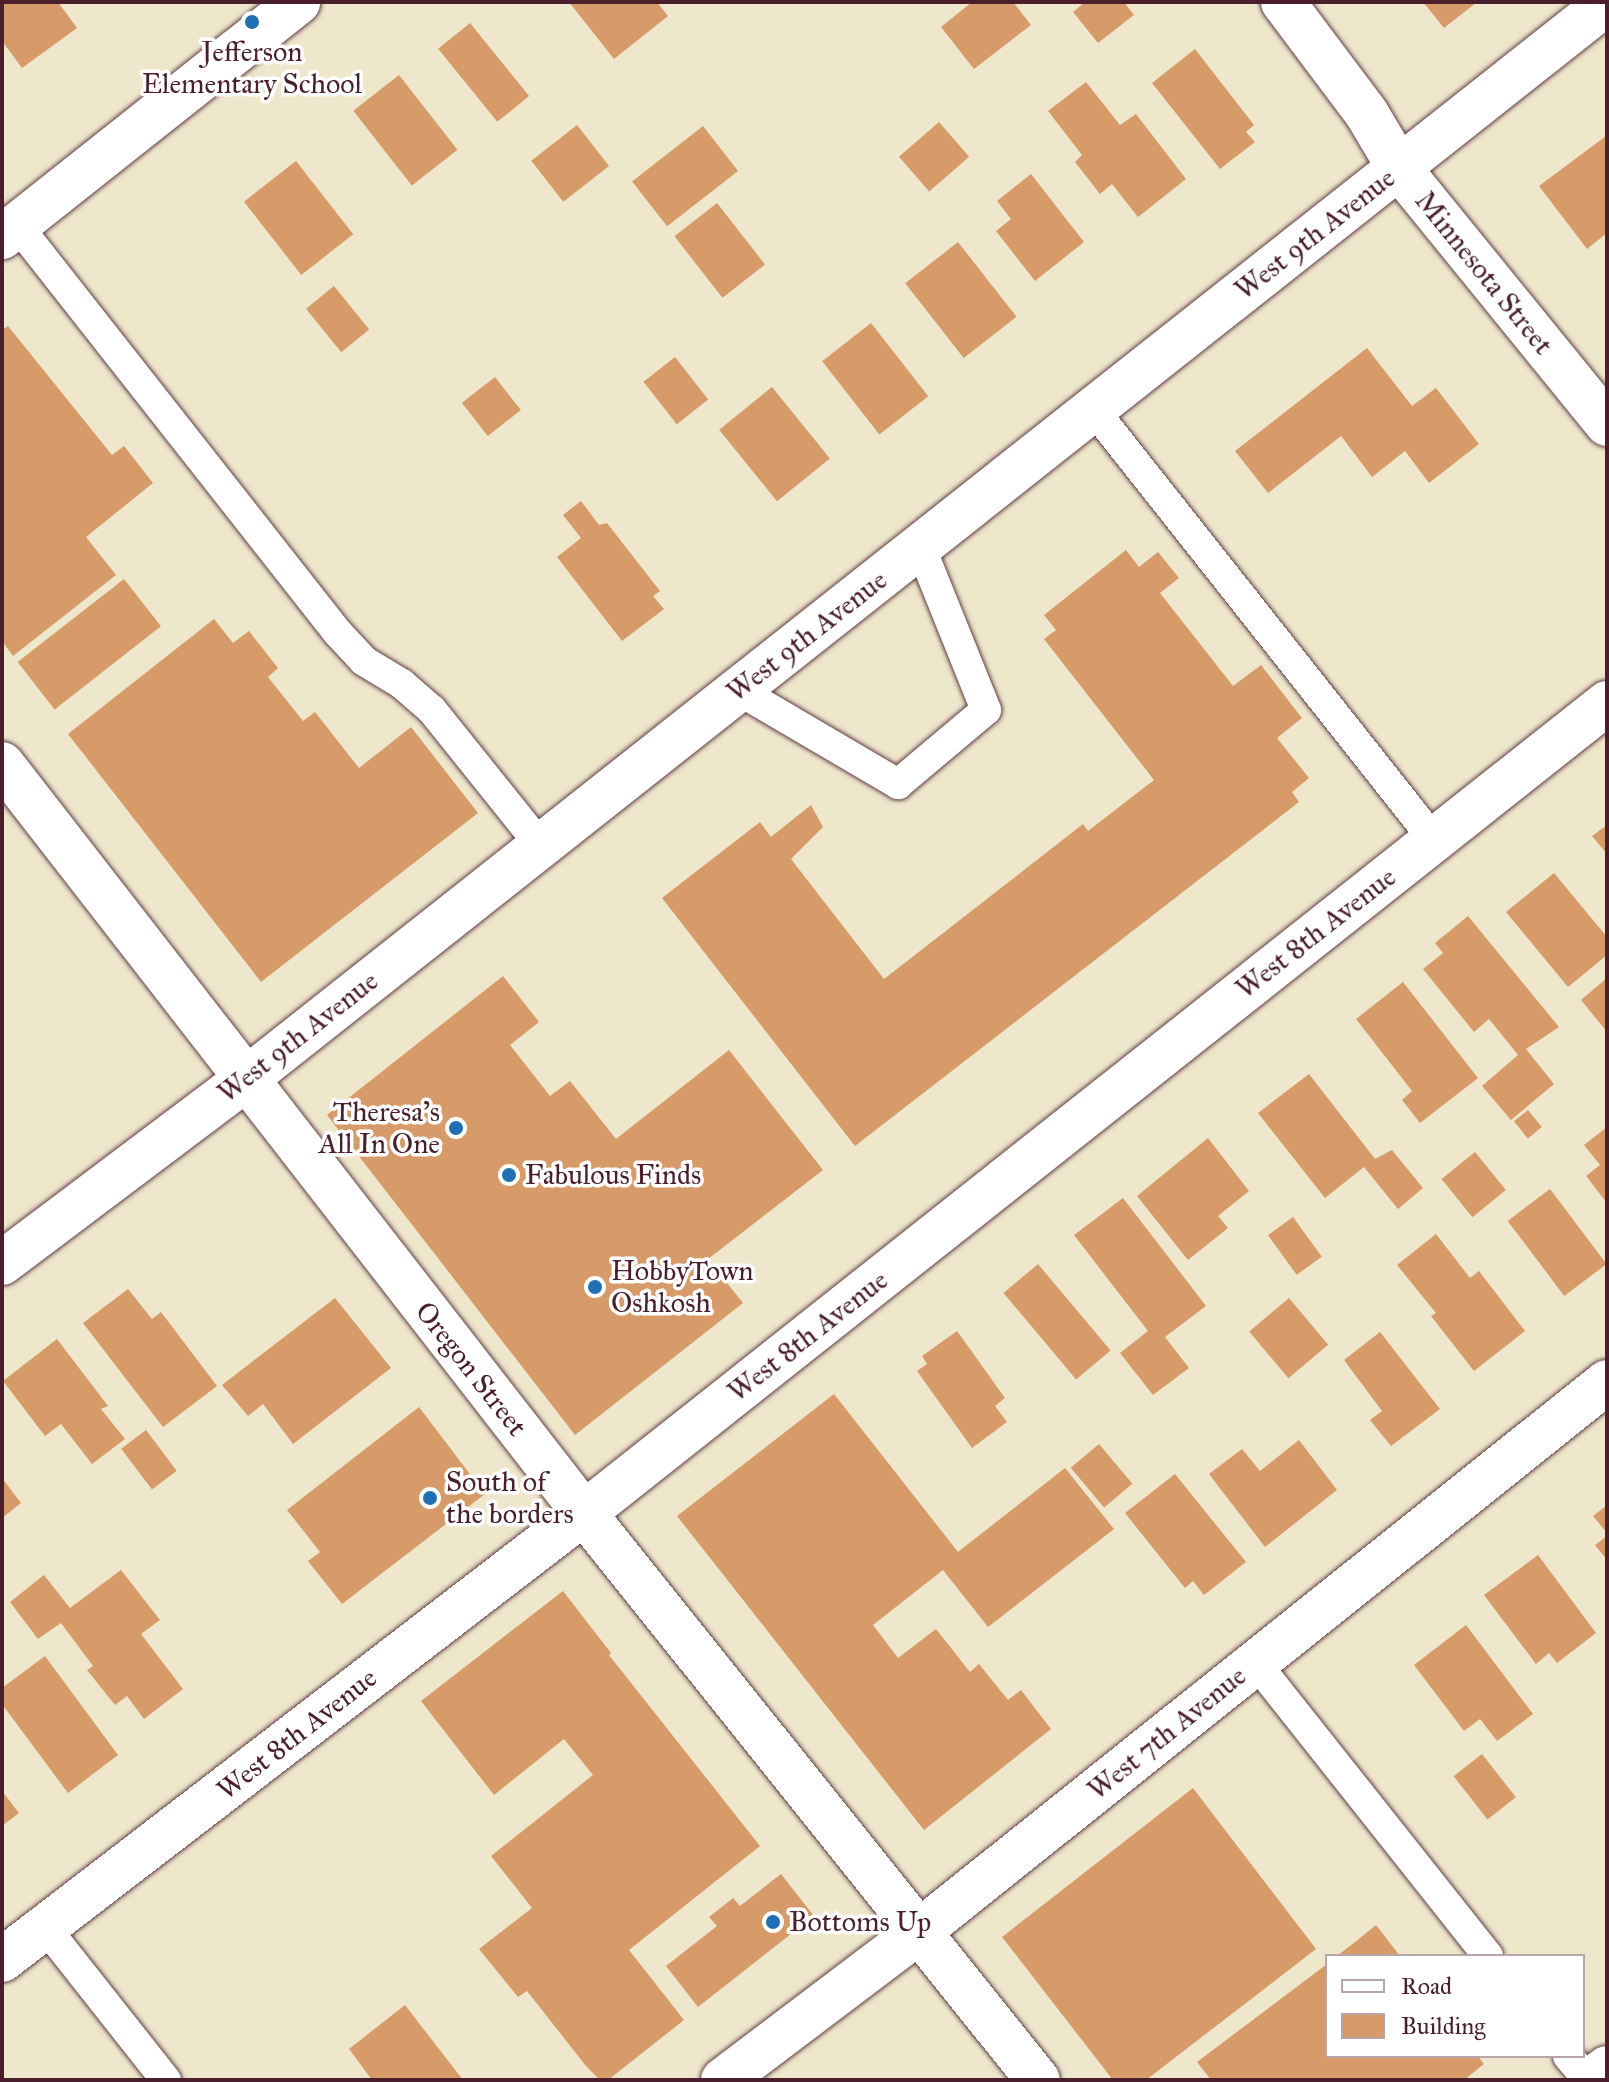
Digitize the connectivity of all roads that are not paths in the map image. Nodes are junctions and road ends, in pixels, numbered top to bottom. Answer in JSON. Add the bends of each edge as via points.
{"nodes":[{"id":1,"x":298,"y":2,"type":"edge"},
{"id":2,"x":1283,"y":2,"type":"edge"},
{"id":3,"x":1607,"y":3,"type":"edge"},
{"id":4,"x":1399,"y":168,"type":"junction"},
{"id":5,"x":9,"y":231,"type":"edge"},
{"id":6,"x":1093,"y":409,"type":"junction"},
{"id":7,"x":1607,"y":424,"type":"edge"},
{"id":8,"x":920,"y":546,"type":"junction"},
{"id":9,"x":738,"y":690,"type":"junction"},
{"id":10,"x":1607,"y":703,"type":"edge"},
{"id":11,"x":2,"y":764,"type":"edge"},
{"id":12,"x":1434,"y":840,"type":"junction"},
{"id":13,"x":541,"y":846,"type":"junction"},
{"id":14,"x":246,"y":1079,"type":"junction"},
{"id":15,"x":2,"y":1263,"type":"edge"},
{"id":16,"x":1607,"y":1382,"type":"edge"},
{"id":17,"x":584,"y":1513,"type":"junction"},
{"id":18,"x":1255,"y":1662,"type":"junction"},
{"id":19,"x":45,"y":1927,"type":"junction"},
{"id":20,"x":921,"y":1930,"type":"junction"},
{"id":21,"x":1486,"y":1954,"type":"edge"},
{"id":22,"x":2,"y":1960,"type":"edge"},
{"id":23,"x":1570,"y":2058,"type":"edge"},
{"id":24,"x":1607,"y":2068,"type":"edge"},
{"id":25,"x":166,"y":2080,"type":"edge"},
{"id":26,"x":723,"y":2080,"type":"edge"},
{"id":27,"x":1038,"y":2080,"type":"edge"},
{"id":28,"x":1590,"y":2080,"type":"edge"}],
"edges":[{"from":1,"to":5,"type":"street"},
{"from":2,"to":4,"type":"street","name":"Minnesota Street","via":[[1367,114]]},
{"from":3,"to":4,"type":"street","name":"West 9th Avenue"},
{"from":4,"to":6,"type":"street","name":"West 9th Avenue"},
{"from":4,"to":7,"type":"street","name":"Minnesota Street"},
{"from":5,"to":13,"type":"lane","via":[[338,633],[364,661],[432,710]]},
{"from":6,"to":8,"type":"street","name":"West 9th Avenue"},
{"from":6,"to":12,"type":"lane"},
{"from":8,"to":9,"type":"street","name":"West 9th Avenue"},
{"from":8,"to":9,"type":"lane","via":[[986,710],[898,784]]},
{"from":9,"to":13,"type":"street","name":"West 9th Avenue"},
{"from":10,"to":12,"type":"street","name":"West 8th Avenue"},
{"from":11,"to":14,"type":"street","name":"Oregon Street"},
{"from":12,"to":17,"type":"street","name":"West 8th Avenue"},
{"from":13,"to":14,"type":"street","name":"West 9th Avenue"},
{"from":14,"to":15,"type":"street","name":"West 9th Avenue"},
{"from":14,"to":17,"type":"street","name":"Oregon Street"},
{"from":16,"to":18,"type":"street","name":"West 7th Avenue"},
{"from":17,"to":19,"type":"street","name":"West 8th Avenue"},
{"from":17,"to":20,"type":"street","name":"Oregon Street"},
{"from":18,"to":20,"type":"street","name":"West 7th Avenue"},
{"from":18,"to":21,"type":"lane"},
{"from":19,"to":22,"type":"street","name":"West 8th Avenue"},
{"from":19,"to":25,"type":"lane"},
{"from":20,"to":26,"type":"street","name":"West 7th Avenue"},
{"from":20,"to":27,"type":"street","name":"Oregon Street"},
{"from":23,"to":28,"type":"lane"},
{"from":24,"to":28,"type":"street"}]}
